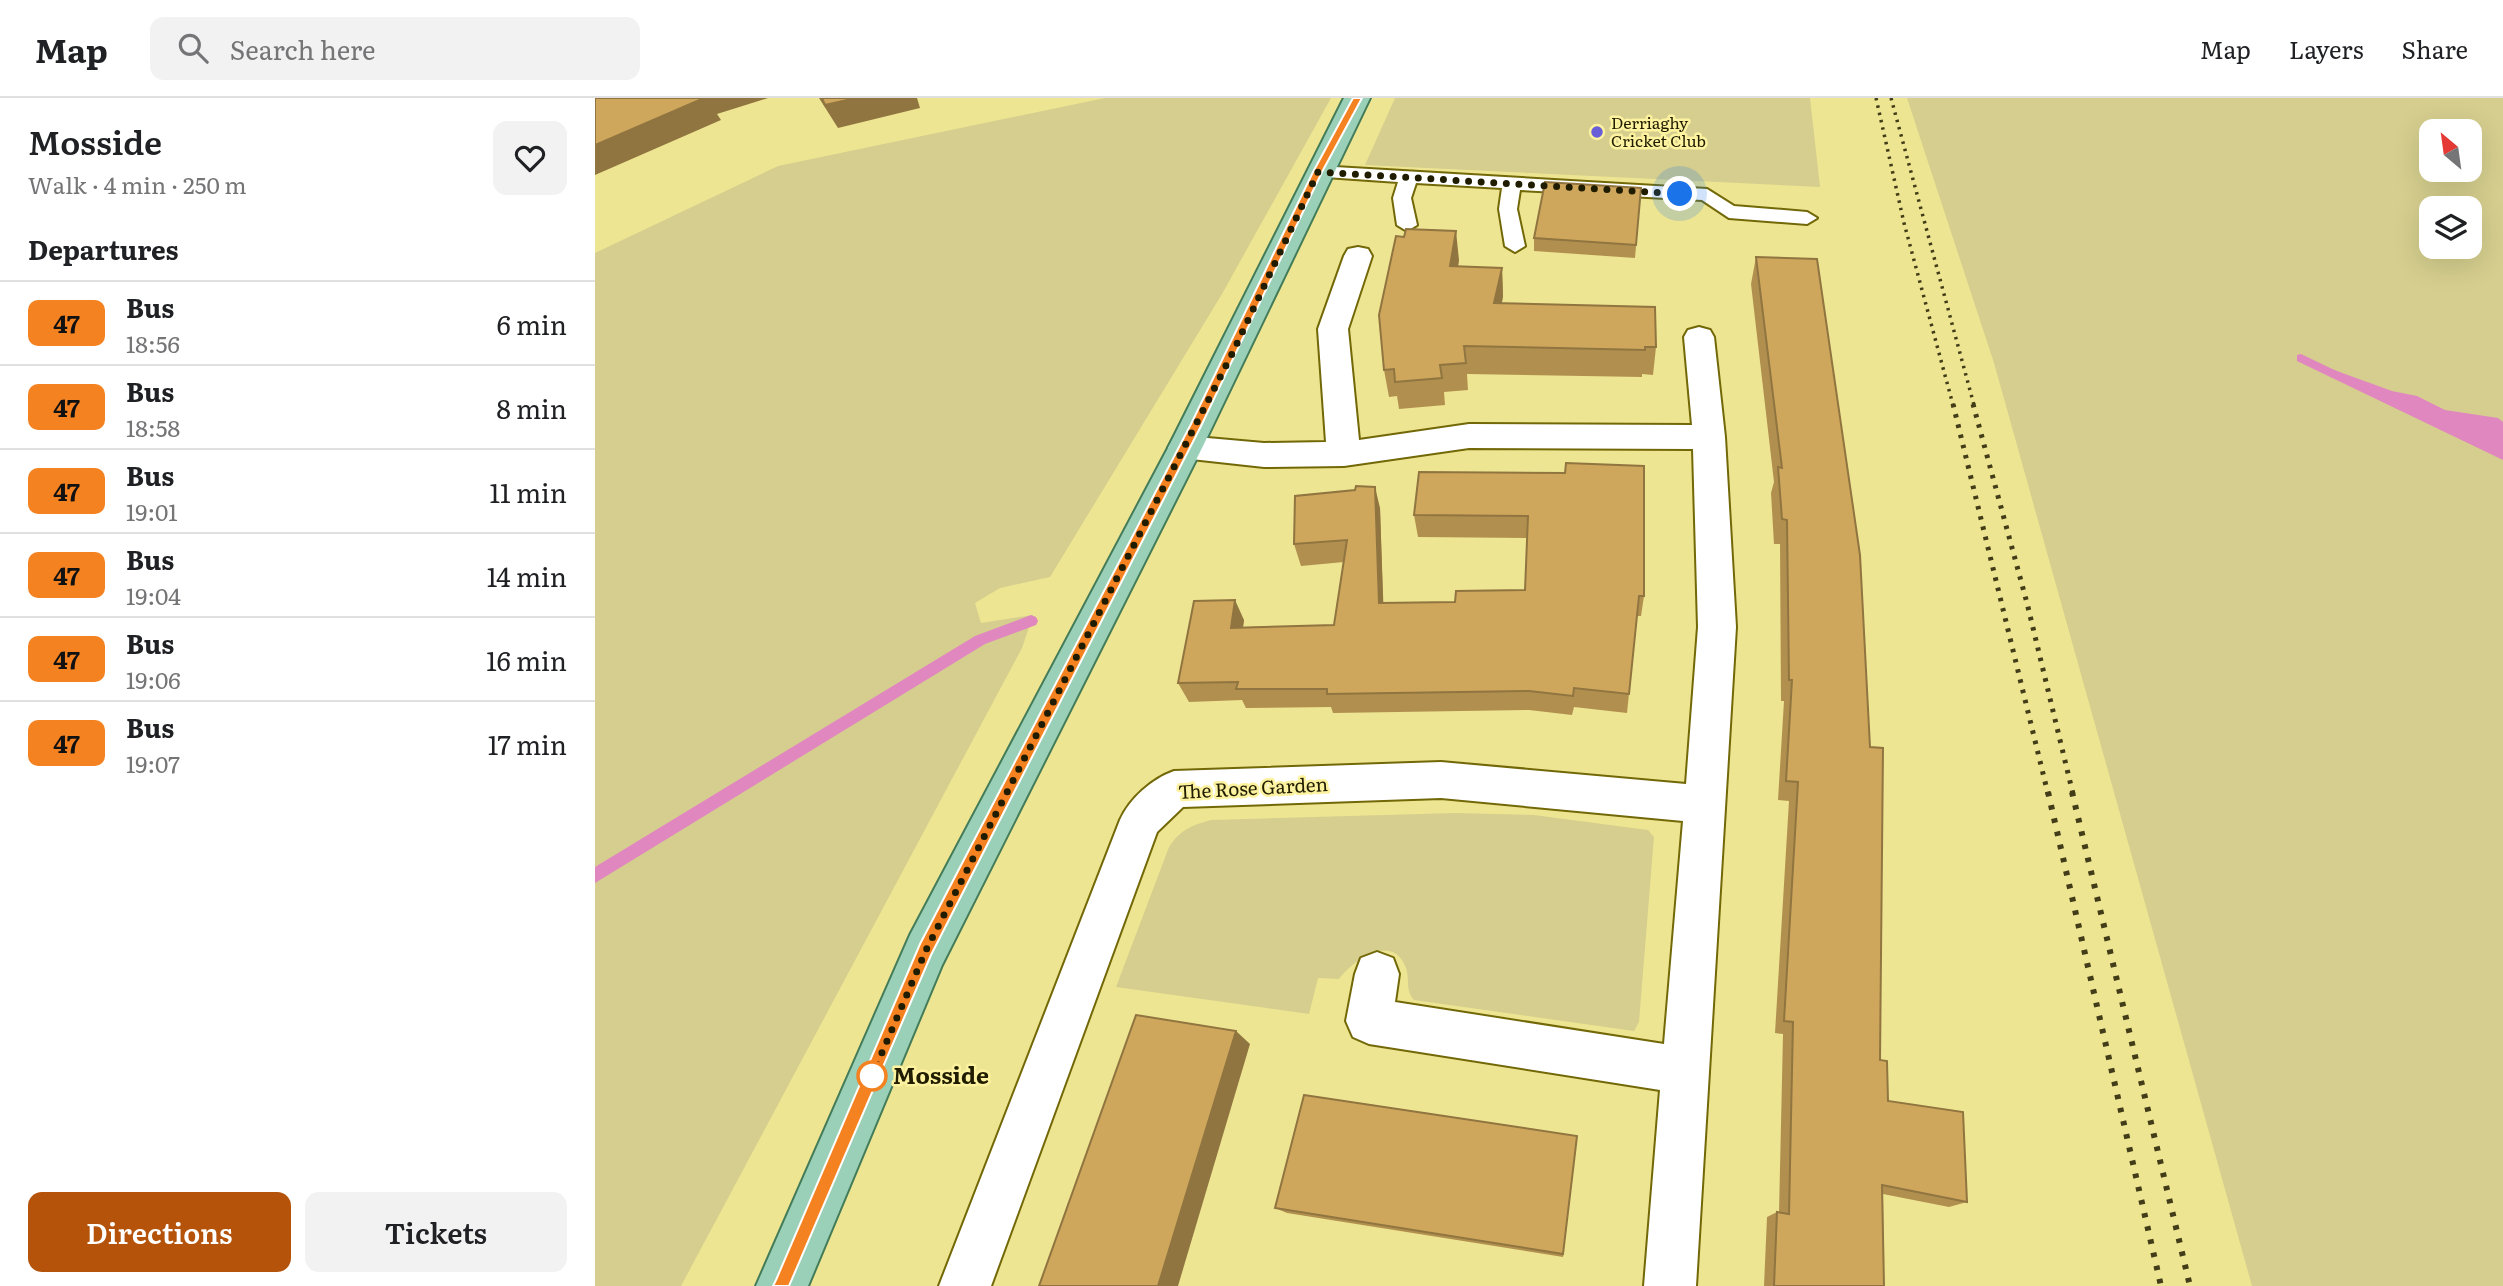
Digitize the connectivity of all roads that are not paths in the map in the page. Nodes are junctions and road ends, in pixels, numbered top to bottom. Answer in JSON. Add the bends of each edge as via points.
{"nodes":[{"id":1,"x":1357,"y":98,"type":"edge"},
{"id":2,"x":1318,"y":172,"type":"junction"},
{"id":3,"x":1409,"y":178,"type":"junction"},
{"id":4,"x":1513,"y":184,"type":"junction"},
{"id":5,"x":1807,"y":218,"type":"dead end"},
{"id":6,"x":1407,"y":225,"type":"dead end"},
{"id":7,"x":1515,"y":246,"type":"dead end"},
{"id":8,"x":1358,"y":256,"type":"dead end"},
{"id":9,"x":1699,"y":337,"type":"dead end"},
{"id":10,"x":1709,"y":437,"type":"junction"},
{"id":11,"x":1185,"y":448,"type":"junction"},
{"id":12,"x":1344,"y":454,"type":"junction"},
{"id":13,"x":1705,"y":803,"type":"junction"},
{"id":14,"x":1377,"y":974,"type":"dead end"},
{"id":15,"x":1686,"y":1071,"type":"junction"},
{"id":16,"x":782,"y":1286,"type":"edge"},
{"id":17,"x":965,"y":1286,"type":"edge"},
{"id":18,"x":1670,"y":1286,"type":"edge"}],
"edges":[{"from":1,"to":2,"type":"main road"},
{"from":2,"to":3,"type":"lane"},
{"from":2,"to":11,"type":"main road"},
{"from":3,"to":4,"type":"lane"},
{"from":3,"to":6,"type":"lane","via":[[1402,198]]},
{"from":4,"to":5,"type":"lane","via":[[1707,195],[1729,212]]},
{"from":4,"to":7,"type":"lane","via":[[1508,209]]},
{"from":8,"to":12,"type":"street","via":[[1333,329]]},
{"from":9,"to":10,"type":"street"},
{"from":10,"to":12,"type":"street","via":[[1469,436]]},
{"from":10,"to":13,"type":"street","via":[[1717,627]]},
{"from":11,"to":12,"type":"street","via":[[1264,456]]},
{"from":11,"to":16,"type":"main road","via":[[926,950]]},
{"from":13,"to":15,"type":"street"},
{"from":13,"to":17,"type":"street","name":"The Rose Garden","via":[[1441,780],[1174,789],[1141,820]]},
{"from":14,"to":15,"type":"street","via":[[1369,1021]]},
{"from":15,"to":18,"type":"street"}]}
